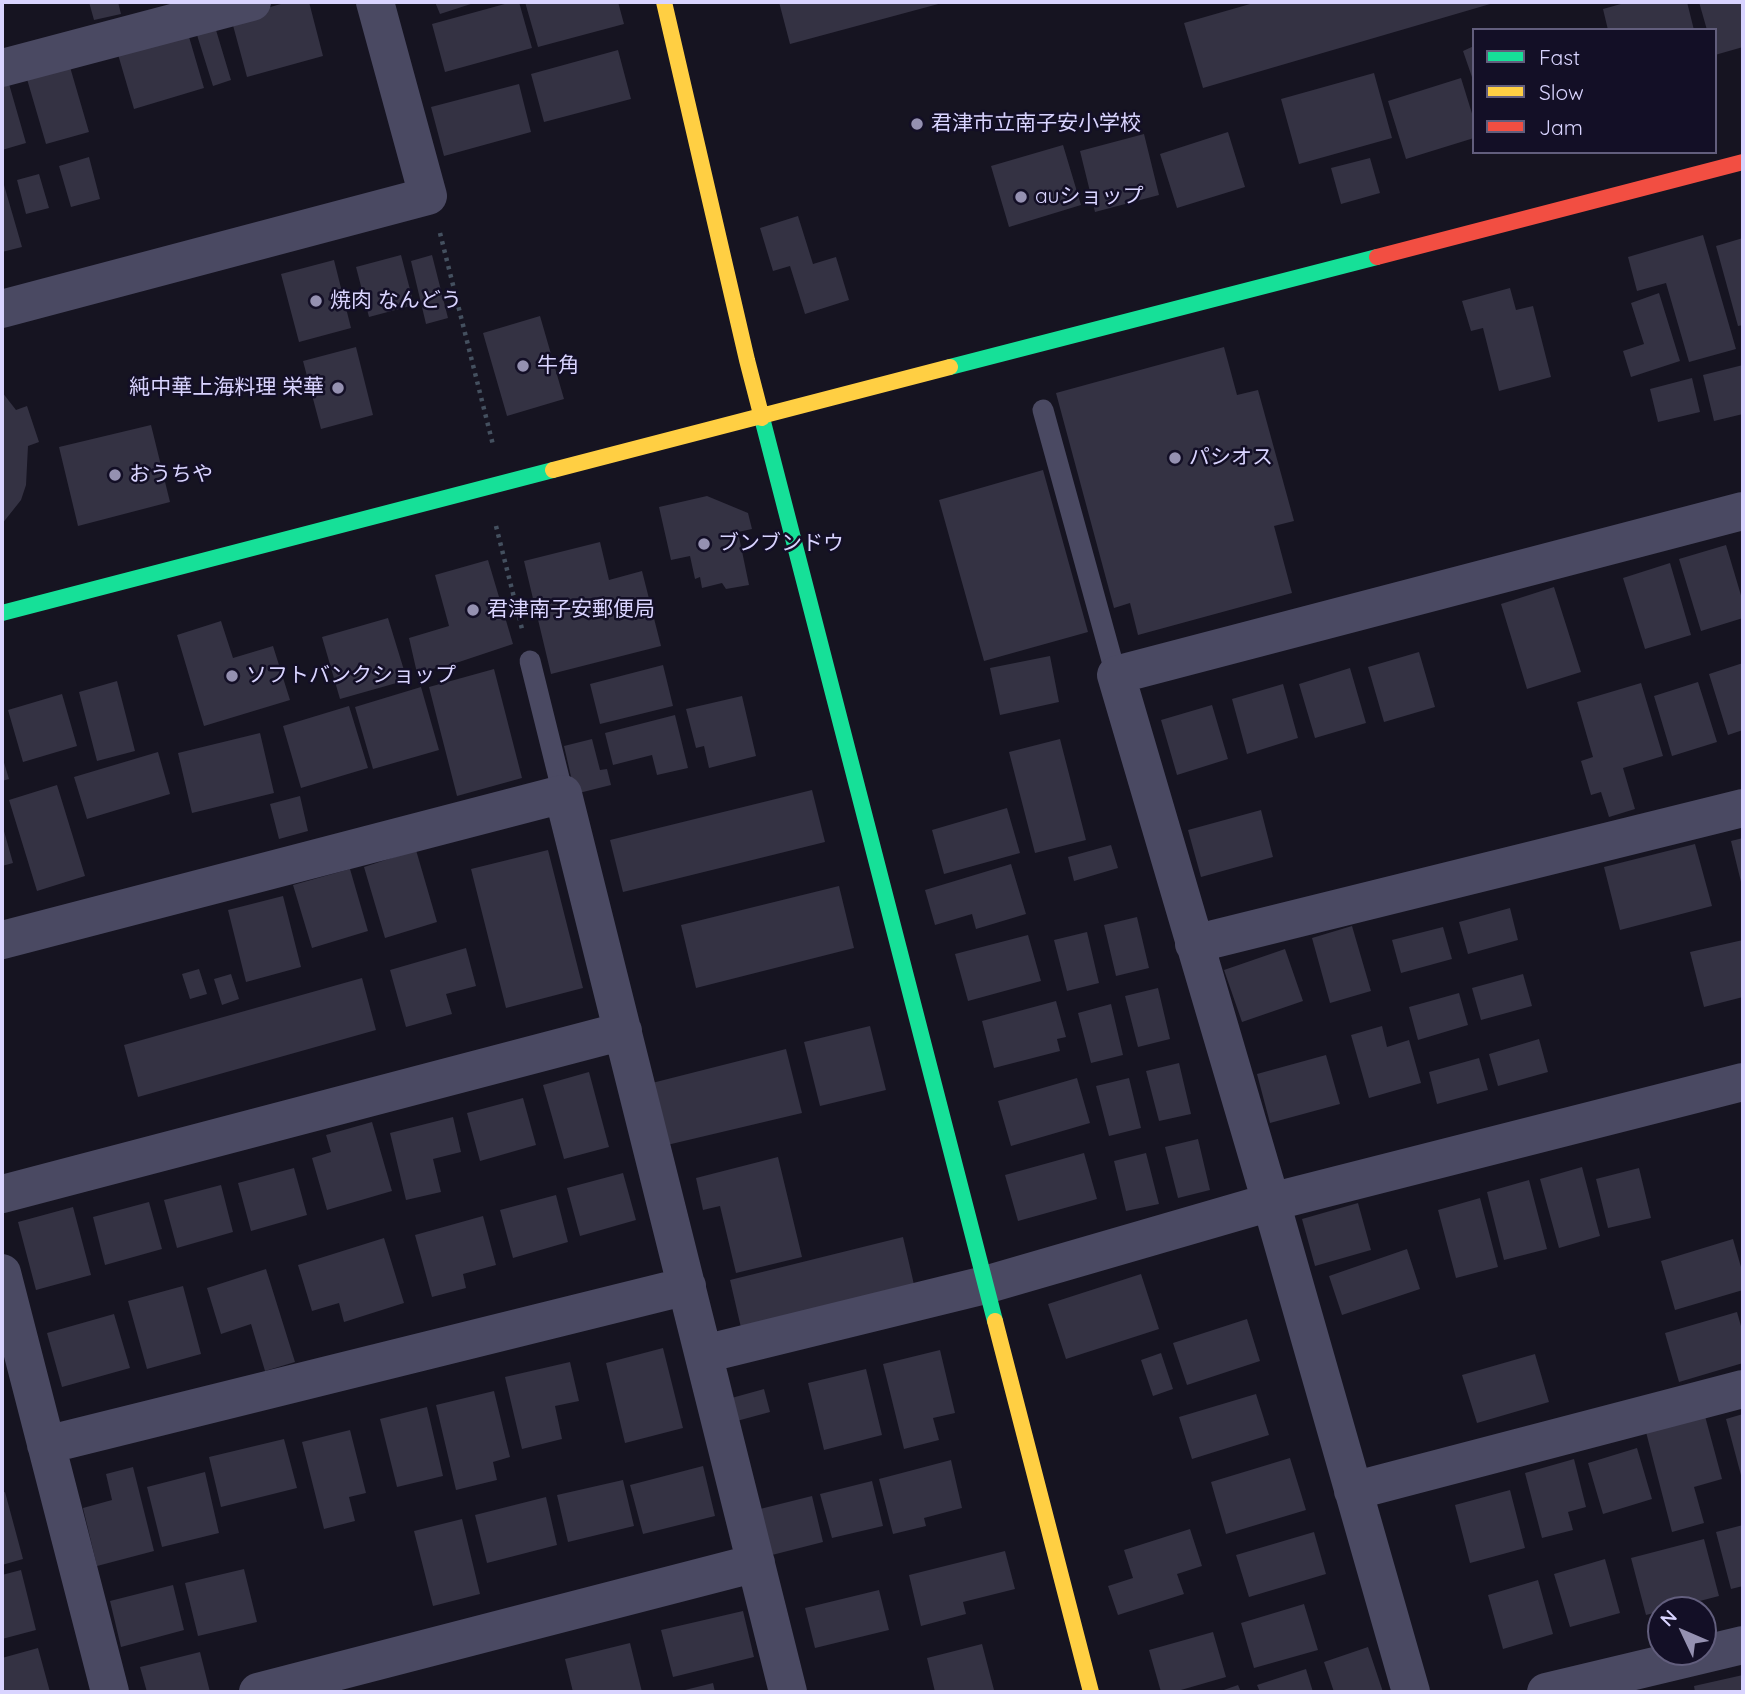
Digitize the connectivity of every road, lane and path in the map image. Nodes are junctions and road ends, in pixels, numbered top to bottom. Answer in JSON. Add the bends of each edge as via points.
{"nodes":[{"id":1,"x":252,"y":2,"type":"edge"},
{"id":2,"x":375,"y":2,"type":"edge"},
{"id":3,"x":664,"y":2,"type":"edge"},
{"id":4,"x":2,"y":68,"type":"edge"},
{"id":5,"x":1743,"y":162,"type":"edge"},
{"id":6,"x":428,"y":196,"type":"junction"},
{"id":7,"x":2,"y":309,"type":"edge"},
{"id":8,"x":1043,"y":410,"type":"dead end"},
{"id":9,"x":763,"y":417,"type":"junction"},
{"id":10,"x":502,"y":484,"type":"junction"},
{"id":11,"x":1743,"y":511,"type":"edge"},
{"id":12,"x":495,"y":522,"type":"dead end"},
{"id":13,"x":2,"y":612,"type":"edge"},
{"id":14,"x":530,"y":661,"type":"joint"},
{"id":15,"x":1116,"y":675,"type":"junction"},
{"id":16,"x":563,"y":794,"type":"junction"},
{"id":17,"x":1743,"y":808,"type":"edge"},
{"id":18,"x":2,"y":940,"type":"edge"},
{"id":19,"x":1194,"y":944,"type":"junction"},
{"id":20,"x":623,"y":1031,"type":"junction"},
{"id":21,"x":1743,"y":1082,"type":"edge"},
{"id":22,"x":2,"y":1194,"type":"edge"},
{"id":23,"x":1270,"y":1202,"type":"junction"},
{"id":24,"x":2,"y":1273,"type":"edge"},
{"id":25,"x":985,"y":1284,"type":"junction"},
{"id":26,"x":687,"y":1286,"type":"junction"},
{"id":27,"x":704,"y":1354,"type":"junction"},
{"id":28,"x":1743,"y":1389,"type":"edge"},
{"id":29,"x":46,"y":1445,"type":"junction"},
{"id":30,"x":1353,"y":1491,"type":"junction"},
{"id":31,"x":756,"y":1563,"type":"junction"},
{"id":32,"x":1743,"y":1645,"type":"edge"},
{"id":33,"x":110,"y":1692,"type":"edge"},
{"id":34,"x":258,"y":1692,"type":"edge"},
{"id":35,"x":788,"y":1692,"type":"edge"},
{"id":36,"x":1091,"y":1692,"type":"edge"},
{"id":37,"x":1412,"y":1692,"type":"edge"},
{"id":38,"x":1546,"y":1692,"type":"edge"}],
"edges":[{"from":1,"to":4,"type":"street"},
{"from":2,"to":6,"type":"street"},
{"from":3,"to":9,"type":"street"},
{"from":5,"to":9,"type":"street"},
{"from":6,"to":7,"type":"street"},
{"from":6,"to":10,"type":"path"},
{"from":8,"to":15,"type":"lane"},
{"from":9,"to":10,"type":"street"},
{"from":9,"to":25,"type":"street"},
{"from":10,"to":13,"type":"street"},
{"from":11,"to":15,"type":"street"},
{"from":12,"to":14,"type":"path"},
{"from":14,"to":16,"type":"lane"},
{"from":15,"to":19,"type":"street"},
{"from":16,"to":18,"type":"street"},
{"from":16,"to":20,"type":"street"},
{"from":17,"to":19,"type":"street"},
{"from":19,"to":23,"type":"street"},
{"from":20,"to":22,"type":"street"},
{"from":20,"to":26,"type":"street"},
{"from":21,"to":23,"type":"street"},
{"from":23,"to":25,"type":"street"},
{"from":23,"to":30,"type":"street"},
{"from":24,"to":29,"type":"street"},
{"from":25,"to":27,"type":"street"},
{"from":25,"to":36,"type":"street"},
{"from":26,"to":27,"type":"street"},
{"from":26,"to":29,"type":"street"},
{"from":27,"to":31,"type":"street"},
{"from":28,"to":30,"type":"street"},
{"from":29,"to":33,"type":"street"},
{"from":30,"to":37,"type":"street"},
{"from":31,"to":34,"type":"street"},
{"from":31,"to":35,"type":"street"},
{"from":32,"to":38,"type":"street"}]}
